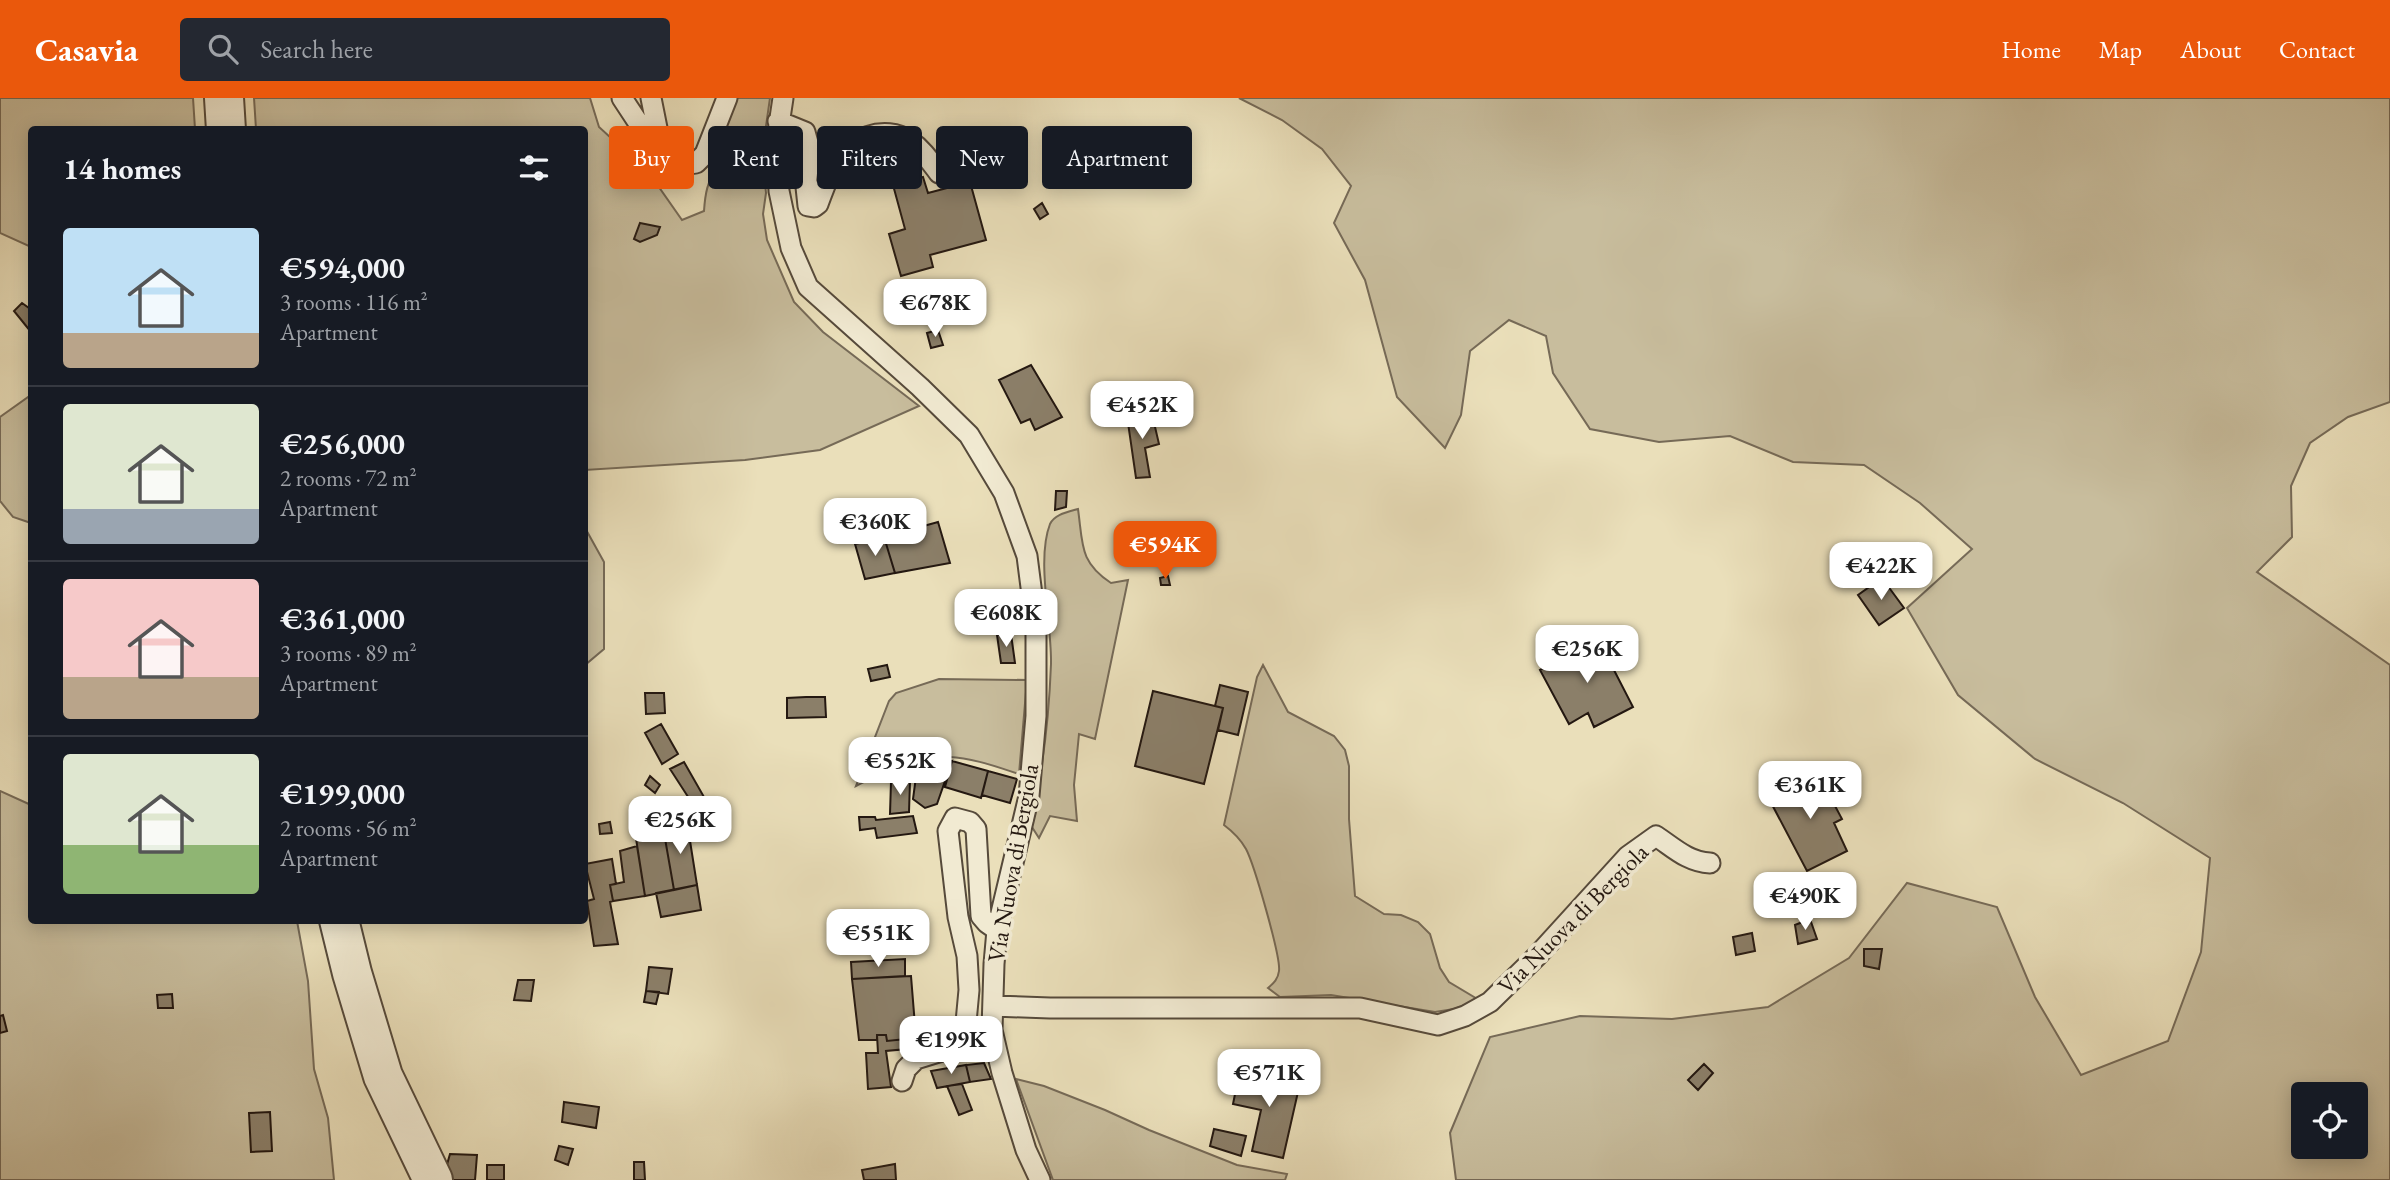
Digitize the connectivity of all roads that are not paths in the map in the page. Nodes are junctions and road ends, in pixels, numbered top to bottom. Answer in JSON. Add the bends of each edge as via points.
{"nodes":[{"id":1,"x":224,"y":98,"type":"edge"},
{"id":2,"x":622,"y":98,"type":"edge"},
{"id":3,"x":651,"y":98,"type":"edge"},
{"id":4,"x":727,"y":98,"type":"edge"},
{"id":5,"x":783,"y":98,"type":"edge"},
{"id":6,"x":778,"y":121,"type":"junction"},
{"id":7,"x":226,"y":126,"type":"edge"},
{"id":8,"x":640,"y":126,"type":"edge"},
{"id":9,"x":657,"y":126,"type":"edge"},
{"id":10,"x":694,"y":163,"type":"edge"},
{"id":11,"x":936,"y":169,"type":"edge"},
{"id":12,"x":1710,"y":863,"type":"dead end"},
{"id":13,"x":341,"y":924,"type":"edge"},
{"id":14,"x":997,"y":930,"type":"junction"},
{"id":15,"x":993,"y":1006,"type":"junction"},
{"id":16,"x":902,"y":1081,"type":"dead end"},
{"id":17,"x":433,"y":1180,"type":"edge"},
{"id":18,"x":1040,"y":1180,"type":"edge"}],
"edges":[{"from":1,"to":7,"type":"street"},
{"from":2,"to":8,"type":"lane"},
{"from":3,"to":9,"type":"lane"},
{"from":4,"to":10,"type":"lane","via":[[705,153]]},
{"from":5,"to":6,"type":"lane","name":"Via Nuova di Bergiola"},
{"from":6,"to":11,"type":"lane","via":[[805,132],[810,150],[808,206],[818,205],[836,161],[865,137],[879,132],[908,140]]},
{"from":6,"to":14,"type":"lane","name":"Via Nuova di Bergiola","via":[[779,191],[791,248],[808,287],[969,435],[1004,493],[1027,556],[1036,626],[1035,730],[1029,796]]},
{"from":12,"to":15,"type":"lane","name":"Via Nuova di Bergiola","via":[[1697,863],[1656,835],[1628,856],[1490,1002],[1438,1024],[1360,1008]]},
{"from":13,"to":17,"type":"street","via":[[383,1076]]},
{"from":14,"to":15,"type":"lane","name":"Via Nuova di Bergiola"},
{"from":14,"to":16,"type":"lane","via":[[981,916],[976,829],[956,818],[948,831],[967,956],[965,1033],[955,1047],[916,1059]]},
{"from":15,"to":18,"type":"lane","name":"Via Nuova di Bergiola","via":[[992,1030],[1002,1073]]}]}
